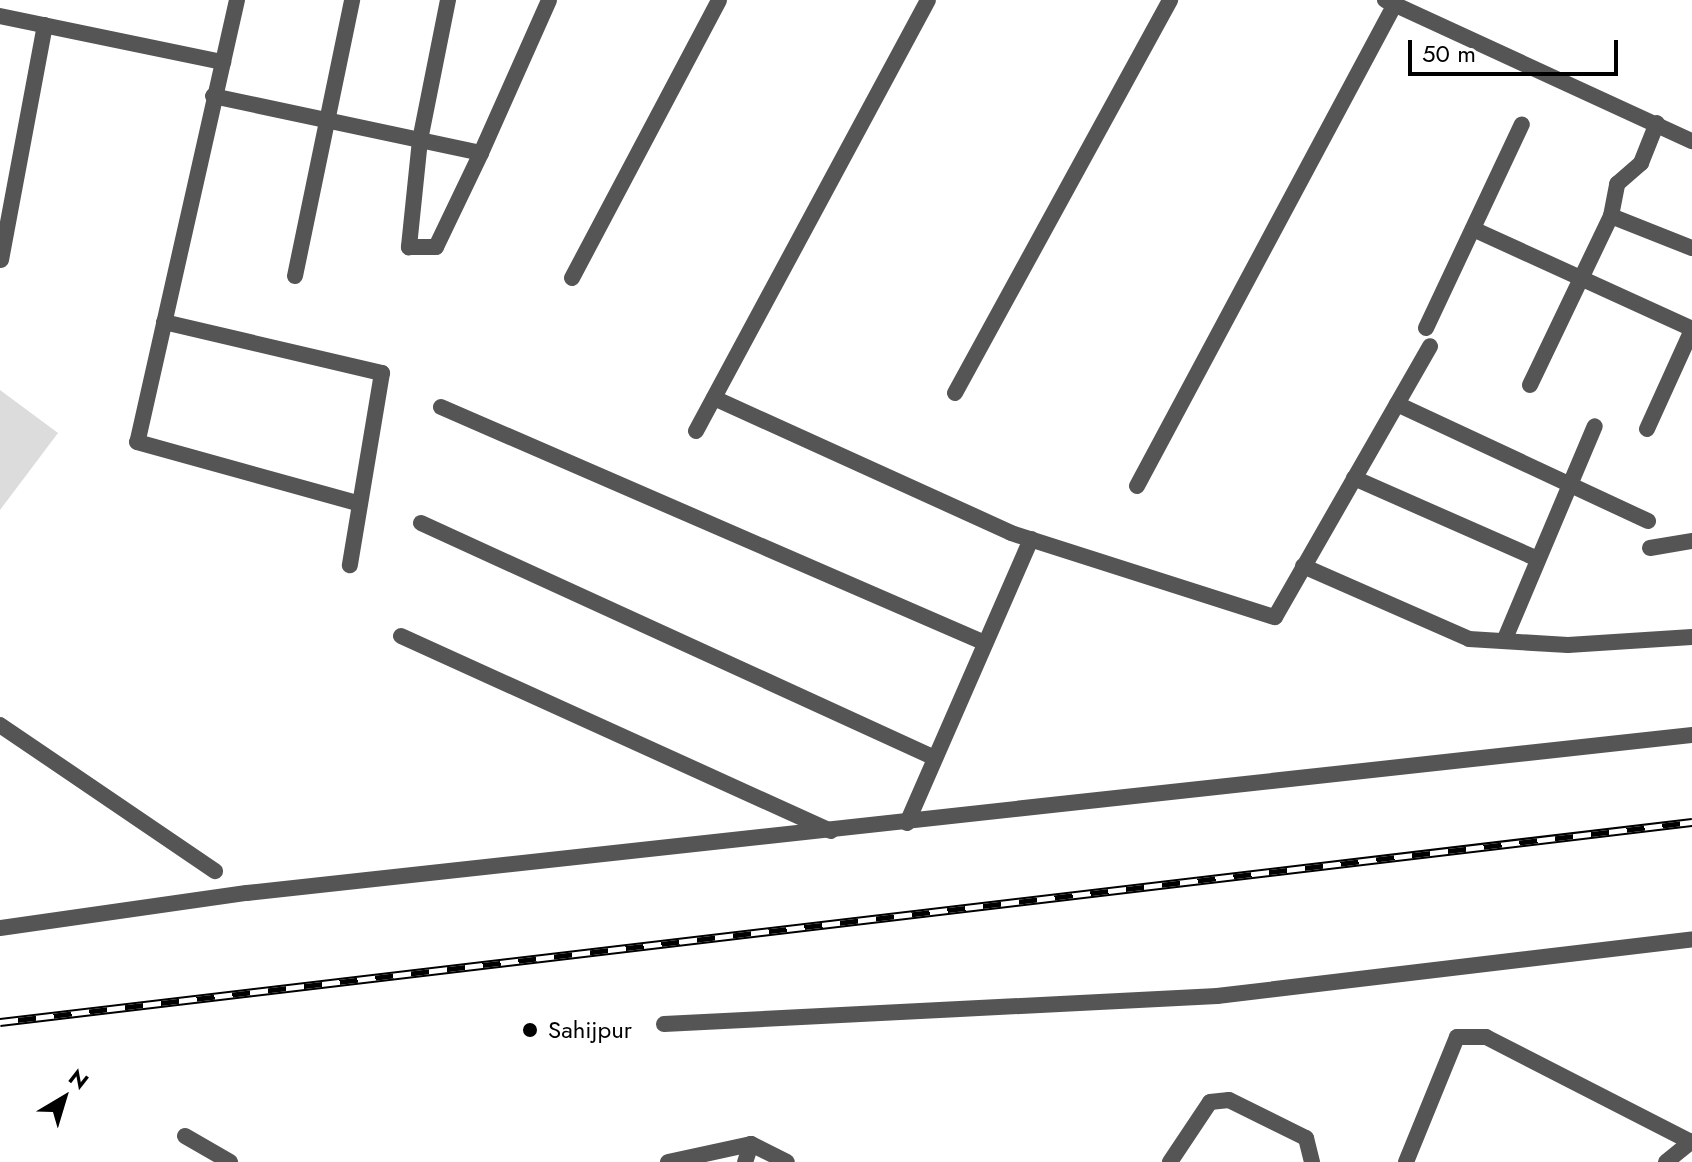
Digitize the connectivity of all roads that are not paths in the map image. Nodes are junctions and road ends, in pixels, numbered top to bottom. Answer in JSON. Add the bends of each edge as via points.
{"nodes":[{"id":1,"x":237,"y":0,"type":"edge"},
{"id":2,"x":352,"y":0,"type":"edge"},
{"id":3,"x":448,"y":0,"type":"edge"},
{"id":4,"x":549,"y":0,"type":"edge"},
{"id":5,"x":719,"y":0,"type":"edge"},
{"id":6,"x":928,"y":0,"type":"edge"},
{"id":7,"x":1170,"y":0,"type":"edge"},
{"id":8,"x":1390,"y":2,"type":"edge"},
{"id":9,"x":0,"y":16,"type":"edge"},
{"id":10,"x":45,"y":25,"type":"junction"},
{"id":11,"x":223,"y":62,"type":"junction"},
{"id":12,"x":213,"y":96,"type":"junction"},
{"id":13,"x":328,"y":120,"type":"junction"},
{"id":14,"x":1657,"y":123,"type":"junction"},
{"id":15,"x":1522,"y":124,"type":"dead end"},
{"id":16,"x":420,"y":140,"type":"junction"},
{"id":17,"x":1692,"y":141,"type":"edge"},
{"id":18,"x":481,"y":153,"type":"junction"},
{"id":19,"x":1611,"y":216,"type":"junction"},
{"id":20,"x":1473,"y":229,"type":"junction"},
{"id":21,"x":1692,"y":248,"type":"edge"},
{"id":22,"x":1,"y":260,"type":"edge"},
{"id":23,"x":295,"y":276,"type":"dead end"},
{"id":24,"x":572,"y":278,"type":"dead end"},
{"id":25,"x":1582,"y":279,"type":"junction"},
{"id":26,"x":164,"y":322,"type":"junction"},
{"id":27,"x":1426,"y":328,"type":"dead end"},
{"id":28,"x":1692,"y":329,"type":"edge"},
{"id":29,"x":1430,"y":346,"type":"dead end"},
{"id":30,"x":1530,"y":385,"type":"dead end"},
{"id":31,"x":955,"y":393,"type":"dead end"},
{"id":32,"x":714,"y":398,"type":"junction"},
{"id":33,"x":1397,"y":404,"type":"junction"},
{"id":34,"x":441,"y":407,"type":"dead end"},
{"id":35,"x":1595,"y":426,"type":"dead end"},
{"id":36,"x":1647,"y":429,"type":"dead end"},
{"id":37,"x":696,"y":431,"type":"dead end"},
{"id":38,"x":1354,"y":478,"type":"junction"},
{"id":39,"x":1569,"y":484,"type":"junction"},
{"id":40,"x":1137,"y":486,"type":"dead end"},
{"id":41,"x":360,"y":504,"type":"junction"},
{"id":42,"x":1648,"y":521,"type":"dead end"},
{"id":43,"x":421,"y":523,"type":"dead end"},
{"id":44,"x":1031,"y":539,"type":"junction"},
{"id":45,"x":1692,"y":541,"type":"edge"},
{"id":46,"x":1650,"y":548,"type":"dead end"},
{"id":47,"x":1538,"y":559,"type":"junction"},
{"id":48,"x":350,"y":565,"type":"dead end"},
{"id":49,"x":1303,"y":566,"type":"junction"},
{"id":50,"x":401,"y":636,"type":"dead end"},
{"id":51,"x":1692,"y":637,"type":"edge"},
{"id":52,"x":1504,"y":641,"type":"junction"},
{"id":53,"x":985,"y":643,"type":"junction"},
{"id":54,"x":0,"y":725,"type":"edge"},
{"id":55,"x":1692,"y":735,"type":"edge"},
{"id":56,"x":935,"y":758,"type":"junction"},
{"id":57,"x":907,"y":823,"type":"junction"},
{"id":58,"x":832,"y":831,"type":"junction"},
{"id":59,"x":215,"y":871,"type":"dead end"},
{"id":60,"x":0,"y":928,"type":"edge"},
{"id":61,"x":1692,"y":939,"type":"edge"},
{"id":62,"x":664,"y":1024,"type":"dead end"},
{"id":63,"x":185,"y":1136,"type":"dead end"},
{"id":64,"x":1692,"y":1141,"type":"edge"},
{"id":65,"x":751,"y":1144,"type":"junction"},
{"id":66,"x":230,"y":1162,"type":"edge"},
{"id":67,"x":668,"y":1162,"type":"edge"},
{"id":68,"x":745,"y":1162,"type":"edge"},
{"id":69,"x":787,"y":1162,"type":"edge"},
{"id":70,"x":1170,"y":1162,"type":"edge"},
{"id":71,"x":1312,"y":1162,"type":"edge"},
{"id":72,"x":1406,"y":1162,"type":"edge"},
{"id":73,"x":1666,"y":1162,"type":"edge"}],
"edges":[{"from":1,"to":11,"type":"street"},
{"from":2,"to":13,"type":"street"},
{"from":3,"to":16,"type":"street"},
{"from":4,"to":18,"type":"street"},
{"from":5,"to":24,"type":"street"},
{"from":6,"to":32,"type":"street"},
{"from":7,"to":31,"type":"street"},
{"from":8,"to":14,"type":"street"},
{"from":8,"to":40,"type":"street"},
{"from":9,"to":10,"type":"street"},
{"from":10,"to":11,"type":"street"},
{"from":10,"to":22,"type":"street"},
{"from":11,"to":12,"type":"street"},
{"from":12,"to":13,"type":"street"},
{"from":12,"to":26,"type":"street"},
{"from":13,"to":16,"type":"street"},
{"from":13,"to":23,"type":"street"},
{"from":14,"to":17,"type":"street"},
{"from":14,"to":19,"type":"street","via":[[1641,163],[1613,192]]},
{"from":15,"to":20,"type":"street"},
{"from":16,"to":18,"type":"street"},
{"from":16,"to":18,"type":"street","via":[[409,247],[436,247]]},
{"from":19,"to":21,"type":"street"},
{"from":19,"to":25,"type":"street"},
{"from":20,"to":25,"type":"street"},
{"from":20,"to":27,"type":"street"},
{"from":25,"to":28,"type":"street"},
{"from":25,"to":30,"type":"street"},
{"from":26,"to":41,"type":"street","via":[[137,442]]},
{"from":26,"to":41,"type":"street","via":[[382,373]]},
{"from":28,"to":36,"type":"street"},
{"from":29,"to":33,"type":"street"},
{"from":32,"to":37,"type":"street"},
{"from":32,"to":44,"type":"street"},
{"from":33,"to":38,"type":"street"},
{"from":33,"to":39,"type":"street"},
{"from":34,"to":53,"type":"street"},
{"from":35,"to":39,"type":"street"},
{"from":38,"to":47,"type":"street"},
{"from":38,"to":49,"type":"street"},
{"from":39,"to":42,"type":"street"},
{"from":39,"to":47,"type":"street"},
{"from":41,"to":48,"type":"street"},
{"from":43,"to":56,"type":"street"},
{"from":44,"to":49,"type":"street","via":[[1275,617]]},
{"from":44,"to":53,"type":"street"},
{"from":45,"to":46,"type":"street"},
{"from":47,"to":52,"type":"street"},
{"from":49,"to":52,"type":"street","via":[[1469,639]]},
{"from":50,"to":58,"type":"street"},
{"from":51,"to":52,"type":"street"},
{"from":53,"to":56,"type":"street"},
{"from":54,"to":59,"type":"street"},
{"from":55,"to":57,"type":"street"},
{"from":56,"to":57,"type":"street"},
{"from":57,"to":58,"type":"street"},
{"from":58,"to":60,"type":"street","via":[[247,893]]},
{"from":61,"to":62,"type":"street","via":[[1217,996]]},
{"from":63,"to":66,"type":"street"},
{"from":64,"to":72,"type":"street","via":[[1486,1037],[1457,1037]]},
{"from":64,"to":73,"type":"street"},
{"from":65,"to":67,"type":"street"},
{"from":65,"to":68,"type":"street"},
{"from":65,"to":69,"type":"street"},
{"from":70,"to":71,"type":"street","via":[[1210,1102],[1229,1100],[1306,1138]]}]}
